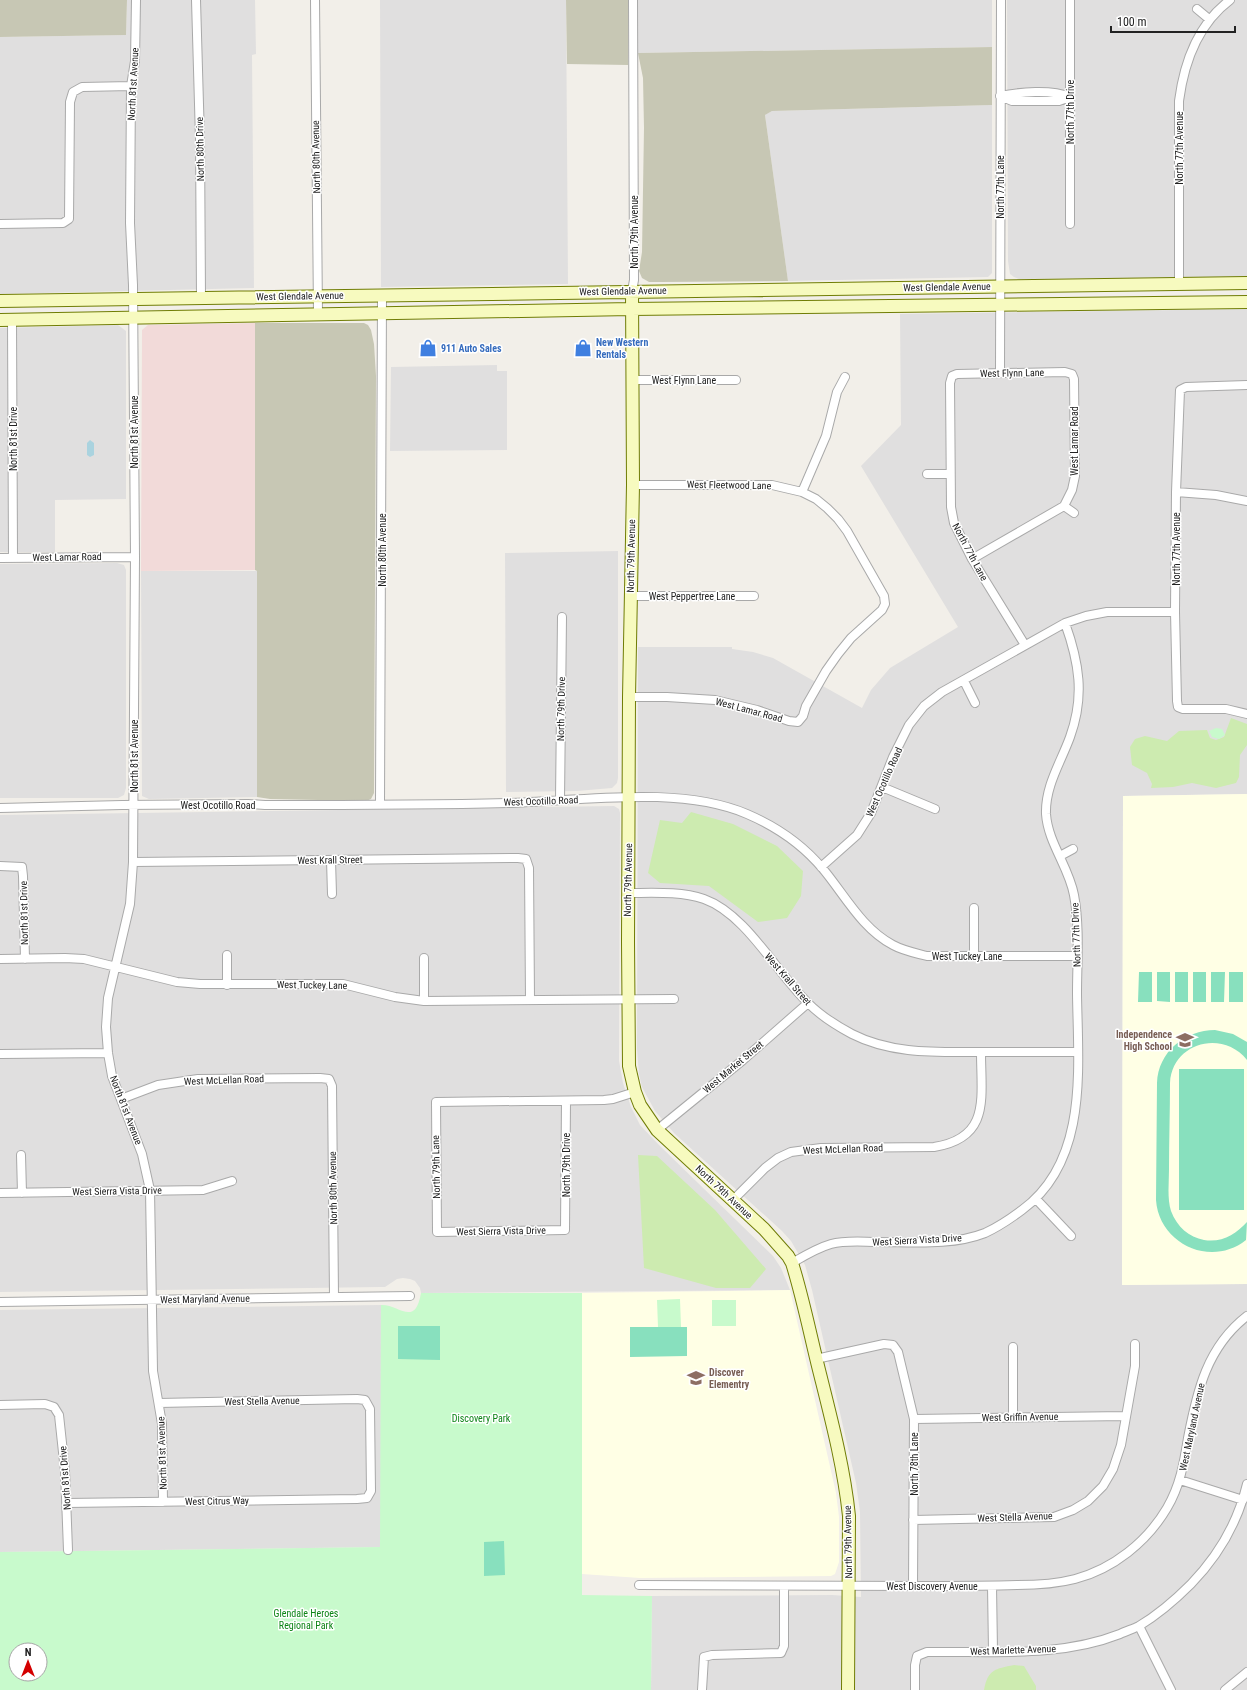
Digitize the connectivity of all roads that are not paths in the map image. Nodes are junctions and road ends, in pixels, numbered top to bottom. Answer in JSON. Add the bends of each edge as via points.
{"nodes":[{"id":1,"x":136,"y":0,"type":"edge"},
{"id":2,"x":196,"y":0,"type":"edge"},
{"id":3,"x":315,"y":0,"type":"edge"},
{"id":4,"x":633,"y":0,"type":"edge"},
{"id":5,"x":1001,"y":0,"type":"edge"},
{"id":6,"x":1070,"y":0,"type":"edge"},
{"id":7,"x":1230,"y":0,"type":"edge"},
{"id":8,"x":1197,"y":9,"type":"dead end"},
{"id":9,"x":1210,"y":19,"type":"junction"},
{"id":10,"x":131,"y":86,"type":"junction"},
{"id":11,"x":1000,"y":96,"type":"junction"},
{"id":12,"x":1070,"y":97,"type":"junction"},
{"id":13,"x":0,"y":224,"type":"edge"},
{"id":14,"x":1070,"y":224,"type":"dead end"},
{"id":15,"x":1247,"y":283,"type":"edge"},
{"id":16,"x":1179,"y":284,"type":"junction"},
{"id":17,"x":1000,"y":286,"type":"junction"},
{"id":18,"x":632,"y":291,"type":"junction"},
{"id":19,"x":382,"y":295,"type":"junction"},
{"id":20,"x":318,"y":296,"type":"junction"},
{"id":21,"x":201,"y":298,"type":"junction"},
{"id":22,"x":134,"y":299,"type":"junction"},
{"id":23,"x":0,"y":301,"type":"edge"},
{"id":24,"x":1247,"y":302,"type":"edge"},
{"id":25,"x":1000,"y":305,"type":"junction"},
{"id":26,"x":631,"y":309,"type":"junction"},
{"id":27,"x":382,"y":313,"type":"junction"},
{"id":28,"x":318,"y":314,"type":"junction"},
{"id":29,"x":133,"y":318,"type":"junction"},
{"id":30,"x":6,"y":320,"type":"edge"},
{"id":31,"x":1000,"y":373,"type":"junction"},
{"id":32,"x":1072,"y":374,"type":"joint"},
{"id":33,"x":952,"y":376,"type":"joint"},
{"id":34,"x":845,"y":377,"type":"dead end"},
{"id":35,"x":631,"y":380,"type":"junction"},
{"id":36,"x":736,"y":380,"type":"dead end"},
{"id":37,"x":1247,"y":385,"type":"edge"},
{"id":38,"x":927,"y":474,"type":"dead end"},
{"id":39,"x":950,"y":474,"type":"junction"},
{"id":40,"x":633,"y":485,"type":"junction"},
{"id":41,"x":802,"y":492,"type":"junction"},
{"id":42,"x":1176,"y":492,"type":"junction"},
{"id":43,"x":1247,"y":502,"type":"edge"},
{"id":44,"x":1064,"y":506,"type":"junction"},
{"id":45,"x":1074,"y":513,"type":"dead end"},
{"id":46,"x":135,"y":556,"type":"junction"},
{"id":47,"x":0,"y":558,"type":"edge"},
{"id":48,"x":13,"y":558,"type":"junction"},
{"id":49,"x":972,"y":559,"type":"junction"},
{"id":50,"x":630,"y":596,"type":"junction"},
{"id":51,"x":754,"y":596,"type":"dead end"},
{"id":52,"x":1175,"y":612,"type":"junction"},
{"id":53,"x":562,"y":617,"type":"dead end"},
{"id":54,"x":1065,"y":623,"type":"junction"},
{"id":55,"x":1025,"y":645,"type":"junction"},
{"id":56,"x":964,"y":681,"type":"junction"},
{"id":57,"x":629,"y":697,"type":"junction"},
{"id":58,"x":975,"y":704,"type":"dead end"},
{"id":59,"x":1247,"y":714,"type":"edge"},
{"id":60,"x":798,"y":722,"type":"joint"},
{"id":61,"x":882,"y":787,"type":"junction"},
{"id":62,"x":629,"y":797,"type":"junction"},
{"id":63,"x":560,"y":800,"type":"junction"},
{"id":64,"x":380,"y":804,"type":"junction"},
{"id":65,"x":134,"y":805,"type":"junction"},
{"id":66,"x":0,"y":808,"type":"edge"},
{"id":67,"x":935,"y":808,"type":"dead end"},
{"id":68,"x":1073,"y":850,"type":"dead end"},
{"id":69,"x":1060,"y":856,"type":"junction"},
{"id":70,"x":331,"y":860,"type":"junction"},
{"id":71,"x":133,"y":862,"type":"junction"},
{"id":72,"x":0,"y":866,"type":"edge"},
{"id":73,"x":821,"y":867,"type":"junction"},
{"id":74,"x":628,"y":893,"type":"junction"},
{"id":75,"x":332,"y":894,"type":"dead end"},
{"id":76,"x":974,"y":908,"type":"dead end"},
{"id":77,"x":227,"y":955,"type":"dead end"},
{"id":78,"x":974,"y":956,"type":"junction"},
{"id":79,"x":1077,"y":956,"type":"junction"},
{"id":80,"x":424,"y":958,"type":"dead end"},
{"id":81,"x":0,"y":959,"type":"edge"},
{"id":82,"x":25,"y":959,"type":"junction"},
{"id":83,"x":116,"y":966,"type":"junction"},
{"id":84,"x":227,"y":985,"type":"junction"},
{"id":85,"x":628,"y":999,"type":"junction"},
{"id":86,"x":674,"y":999,"type":"dead end"},
{"id":87,"x":530,"y":1000,"type":"junction"},
{"id":88,"x":424,"y":1001,"type":"junction"},
{"id":89,"x":808,"y":1003,"type":"junction"},
{"id":90,"x":108,"y":1052,"type":"junction"},
{"id":91,"x":981,"y":1052,"type":"junction"},
{"id":92,"x":1078,"y":1052,"type":"junction"},
{"id":93,"x":0,"y":1054,"type":"edge"},
{"id":94,"x":329,"y":1079,"type":"joint"},
{"id":95,"x":634,"y":1092,"type":"junction"},
{"id":96,"x":121,"y":1099,"type":"junction"},
{"id":97,"x":566,"y":1101,"type":"junction"},
{"id":98,"x":657,"y":1130,"type":"junction"},
{"id":99,"x":21,"y":1155,"type":"dead end"},
{"id":100,"x":232,"y":1182,"type":"dead end"},
{"id":101,"x":150,"y":1190,"type":"junction"},
{"id":102,"x":0,"y":1193,"type":"edge"},
{"id":103,"x":22,"y":1193,"type":"junction"},
{"id":104,"x":1036,"y":1199,"type":"junction"},
{"id":105,"x":733,"y":1200,"type":"junction"},
{"id":106,"x":565,"y":1230,"type":"joint"},
{"id":107,"x":437,"y":1232,"type":"joint"},
{"id":108,"x":1071,"y":1236,"type":"dead end"},
{"id":109,"x":792,"y":1263,"type":"junction"},
{"id":110,"x":410,"y":1296,"type":"dead end"},
{"id":111,"x":334,"y":1297,"type":"junction"},
{"id":112,"x":152,"y":1300,"type":"junction"},
{"id":113,"x":0,"y":1302,"type":"edge"},
{"id":114,"x":1247,"y":1316,"type":"edge"},
{"id":115,"x":1134,"y":1344,"type":"dead end"},
{"id":116,"x":1013,"y":1347,"type":"dead end"},
{"id":117,"x":816,"y":1359,"type":"junction"},
{"id":118,"x":159,"y":1403,"type":"junction"},
{"id":119,"x":0,"y":1405,"type":"edge"},
{"id":120,"x":1125,"y":1416,"type":"junction"},
{"id":121,"x":1013,"y":1417,"type":"junction"},
{"id":122,"x":914,"y":1419,"type":"junction"},
{"id":123,"x":1180,"y":1480,"type":"junction"},
{"id":124,"x":1247,"y":1484,"type":"edge"},
{"id":125,"x":367,"y":1498,"type":"joint"},
{"id":126,"x":1243,"y":1500,"type":"junction"},
{"id":127,"x":163,"y":1502,"type":"junction"},
{"id":128,"x":67,"y":1503,"type":"junction"},
{"id":129,"x":914,"y":1520,"type":"junction"},
{"id":130,"x":68,"y":1550,"type":"dead end"},
{"id":131,"x":639,"y":1585,"type":"dead end"},
{"id":132,"x":784,"y":1586,"type":"junction"},
{"id":133,"x":849,"y":1586,"type":"junction"},
{"id":134,"x":913,"y":1586,"type":"junction"},
{"id":135,"x":992,"y":1586,"type":"junction"},
{"id":136,"x":1139,"y":1626,"type":"junction"},
{"id":137,"x":993,"y":1651,"type":"junction"},
{"id":138,"x":1247,"y":1672,"type":"edge"},
{"id":139,"x":702,"y":1690,"type":"edge"},
{"id":140,"x":848,"y":1690,"type":"edge"},
{"id":141,"x":915,"y":1690,"type":"edge"},
{"id":142,"x":1171,"y":1690,"type":"edge"},
{"id":143,"x":1225,"y":1690,"type":"edge"}],
"edges":[{"from":1,"to":10,"type":"street","name":"North 81st Avenue","via":[[135,61]]},
{"from":2,"to":21,"type":"street","name":"North 80th Drive"},
{"from":3,"to":20,"type":"street","name":"North 80th Avenue"},
{"from":4,"to":18,"type":"street","name":"North 79th Avenue"},
{"from":5,"to":11,"type":"street","name":"North 77th Lane"},
{"from":6,"to":12,"type":"street","name":"North 77th Drive"},
{"from":7,"to":9,"type":"street","name":"North 77th Avenue"},
{"from":8,"to":9,"type":"street"},
{"from":9,"to":16,"type":"street","name":"North 77th Avenue","via":[[1186,65],[1179,101]]},
{"from":10,"to":13,"type":"street","via":[[82,87],[73,92],[70,102],[69,219],[63,223]]},
{"from":10,"to":22,"type":"street","name":"North 81st Avenue","via":[[130,223]]},
{"from":11,"to":12,"type":"street","via":[[1015,93],[1060,93]]},
{"from":11,"to":17,"type":"street","name":"North 77th Lane"},
{"from":12,"to":14,"type":"street","name":"North 77th Drive"},
{"from":15,"to":16,"type":"main road","name":"West Glendale Avenue"},
{"from":16,"to":17,"type":"main road","name":"West Glendale Avenue"},
{"from":17,"to":18,"type":"main road","name":"West Glendale Avenue"},
{"from":17,"to":25,"type":"street","name":"North 77th Lane"},
{"from":18,"to":19,"type":"main road","name":"West Glendale Avenue"},
{"from":18,"to":26,"type":"main road","name":"North 79th Avenue"},
{"from":19,"to":20,"type":"main road","name":"West Glendale Avenue"},
{"from":19,"to":27,"type":"street","name":"North 80th Avenue"},
{"from":20,"to":21,"type":"main road","name":"West Glendale Avenue"},
{"from":20,"to":28,"type":"street","name":"North 80th Avenue"},
{"from":21,"to":22,"type":"main road","name":"West Glendale Avenue"},
{"from":22,"to":23,"type":"main road","name":"West Glendale Avenue"},
{"from":22,"to":29,"type":"street","name":"North 81st Avenue"},
{"from":24,"to":25,"type":"main road","name":"West Glendale Avenue"},
{"from":25,"to":26,"type":"main road","name":"West Glendale Avenue"},
{"from":25,"to":31,"type":"street","name":"North 77th Lane"},
{"from":26,"to":27,"type":"main road","name":"West Glendale Avenue"},
{"from":26,"to":35,"type":"main road","name":"North 79th Avenue"},
{"from":27,"to":28,"type":"main road","name":"West Glendale Avenue"},
{"from":27,"to":64,"type":"street","name":"North 80th Avenue"},
{"from":28,"to":29,"type":"main road","name":"West Glendale Avenue"},
{"from":29,"to":30,"type":"main road","name":"West Glendale Avenue"},
{"from":29,"to":46,"type":"street","name":"North 81st Avenue"},
{"from":30,"to":48,"type":"street","name":"North 81st Drive"},
{"from":31,"to":32,"type":"street","name":"West Flynn Lane"},
{"from":31,"to":33,"type":"street","name":"West Flynn Lane"},
{"from":32,"to":44,"type":"street","name":"West Lamar Road","via":[[1075,476],[1072,490]]},
{"from":33,"to":39,"type":"street","name":"North 77th Lane"},
{"from":34,"to":41,"type":"street","via":[[837,392],[826,436]]},
{"from":35,"to":36,"type":"street","name":"West Flynn Lane"},
{"from":35,"to":40,"type":"main road","name":"North 79th Avenue"},
{"from":37,"to":42,"type":"street","name":"North 77th Avenue","via":[[1186,387],[1180,390]]},
{"from":38,"to":39,"type":"street"},
{"from":39,"to":49,"type":"street","name":"North 77th Lane","via":[[954,523]]},
{"from":40,"to":41,"type":"street","name":"West Fleetwood Lane","via":[[772,485]]},
{"from":40,"to":50,"type":"main road","name":"North 79th Avenue"},
{"from":41,"to":60,"type":"street","name":"West Fleetwood Lane","via":[[816,499],[847,531],[884,596],[885,604],[882,610],[851,638],[826,671]]},
{"from":42,"to":43,"type":"street","via":[[1216,495]]},
{"from":42,"to":52,"type":"street","name":"North 77th Avenue"},
{"from":44,"to":45,"type":"street"},
{"from":44,"to":49,"type":"street"},
{"from":46,"to":48,"type":"street","name":"West Lamar Road"},
{"from":46,"to":65,"type":"street","name":"North 81st Avenue"},
{"from":47,"to":48,"type":"street","name":"West Lamar Road"},
{"from":49,"to":55,"type":"street","name":"North 77th Lane"},
{"from":50,"to":51,"type":"street","name":"West Peppertree Lane"},
{"from":50,"to":57,"type":"main road","name":"North 79th Avenue"},
{"from":52,"to":54,"type":"street","name":"West Ocotillo Road","via":[[1107,612]]},
{"from":52,"to":59,"type":"street","name":"North 77th Avenue","via":[[1178,708],[1226,709]]},
{"from":53,"to":63,"type":"street","name":"North 79th Drive"},
{"from":54,"to":55,"type":"street","name":"West Ocotillo Road"},
{"from":54,"to":69,"type":"street","name":"North 77th Drive","via":[[1074,648],[1079,690],[1071,736],[1048,794],[1046,813],[1049,832]]},
{"from":55,"to":56,"type":"street","name":"West Ocotillo Road"},
{"from":56,"to":58,"type":"street"},
{"from":56,"to":61,"type":"street","name":"West Ocotillo Road","via":[[942,692],[924,706],[910,725]]},
{"from":57,"to":60,"type":"street","name":"West Lamar Road","via":[[714,700]]},
{"from":57,"to":62,"type":"main road","name":"North 79th Avenue"},
{"from":61,"to":67,"type":"street"},
{"from":61,"to":73,"type":"street","name":"West Ocotillo Road","via":[[872,813],[857,835]]},
{"from":62,"to":63,"type":"street","name":"West Ocotillo Road"},
{"from":62,"to":73,"type":"street","name":"West Ocotillo Road","via":[[686,799],[724,805],[767,823],[802,848]]},
{"from":62,"to":74,"type":"main road","name":"North 79th Avenue"},
{"from":63,"to":64,"type":"street","name":"West Ocotillo Road"},
{"from":64,"to":65,"type":"street","name":"West Ocotillo Road"},
{"from":65,"to":66,"type":"street","name":"West Ocotillo Road"},
{"from":65,"to":71,"type":"street","name":"North 81st Avenue"},
{"from":68,"to":69,"type":"street"},
{"from":69,"to":79,"type":"street","name":"North 77th Drive","via":[[1074,895]]},
{"from":70,"to":71,"type":"street","name":"West Krall Street"},
{"from":70,"to":75,"type":"street"},
{"from":70,"to":87,"type":"street","name":"West Krall Street","via":[[526,859],[529,868]]},
{"from":71,"to":83,"type":"street","name":"North 81st Avenue","via":[[130,904]]},
{"from":72,"to":82,"type":"street","name":"North 81st Drive","via":[[22,868]]},
{"from":73,"to":78,"type":"street","name":"West Tuckey Lane","via":[[866,923],[894,946],[927,956]]},
{"from":74,"to":85,"type":"main road","name":"North 79th Avenue"},
{"from":74,"to":89,"type":"street","name":"West Krall Street","via":[[684,895],[720,906],[746,930]]},
{"from":76,"to":78,"type":"street"},
{"from":77,"to":84,"type":"street"},
{"from":78,"to":79,"type":"street","name":"West Tuckey Lane"},
{"from":79,"to":92,"type":"street","name":"North 77th Drive"},
{"from":80,"to":88,"type":"street"},
{"from":81,"to":82,"type":"street","name":"West Tuckey Lane"},
{"from":82,"to":83,"type":"street","name":"West Tuckey Lane","via":[[84,959]]},
{"from":83,"to":84,"type":"street","name":"West Tuckey Lane","via":[[177,982]]},
{"from":83,"to":90,"type":"street","name":"North 81st Avenue","via":[[106,1012]]},
{"from":84,"to":88,"type":"street","name":"West Tuckey Lane","via":[[343,984],[395,997]]},
{"from":85,"to":86,"type":"street","name":"West Tuckey Lane"},
{"from":85,"to":87,"type":"street","name":"West Tuckey Lane"},
{"from":85,"to":95,"type":"main road","name":"North 79th Avenue","via":[[629,1066]]},
{"from":87,"to":88,"type":"street","name":"West Tuckey Lane"},
{"from":89,"to":91,"type":"street","name":"West Krall Street","via":[[832,1022],[853,1034],[875,1042],[913,1051]]},
{"from":89,"to":98,"type":"street","name":"West Market Street"},
{"from":90,"to":93,"type":"street"},
{"from":90,"to":96,"type":"street","name":"North 81st Avenue","via":[[112,1076]]},
{"from":91,"to":92,"type":"street","name":"West Krall Street"},
{"from":91,"to":105,"type":"street","name":"West McLellan Road","via":[[979,1114],[969,1133],[959,1140],[934,1147],[821,1148],[791,1152],[764,1168]]},
{"from":92,"to":104,"type":"street","name":"North 77th Drive","via":[[1076,1101],[1070,1138],[1054,1176]]},
{"from":94,"to":96,"type":"street","name":"West McLellan Road","via":[[198,1079],[158,1085]]},
{"from":94,"to":111,"type":"street","name":"North 80th Avenue","via":[[332,1086]]},
{"from":95,"to":97,"type":"street","via":[[613,1099]]},
{"from":95,"to":98,"type":"main road","name":"North 79th Avenue","via":[[640,1106]]},
{"from":96,"to":101,"type":"street","name":"North 81st Avenue","via":[[142,1154]]},
{"from":97,"to":106,"type":"street","name":"North 79th Drive"},
{"from":97,"to":107,"type":"street","name":"North 79th Lane","via":[[436,1102]]},
{"from":98,"to":105,"type":"main road","name":"North 79th Avenue"},
{"from":99,"to":103,"type":"street"},
{"from":100,"to":101,"type":"street","name":"West Sierra Vista Drive","via":[[203,1190]]},
{"from":101,"to":103,"type":"street","name":"West Sierra Vista Drive"},
{"from":101,"to":112,"type":"street","name":"North 81st Avenue"},
{"from":102,"to":103,"type":"street","name":"West Sierra Vista Drive"},
{"from":104,"to":108,"type":"street"},
{"from":104,"to":109,"type":"street","name":"West Sierra Vista Drive","via":[[1006,1221],[984,1233],[967,1238],[914,1242],[841,1242],[819,1248]]},
{"from":105,"to":109,"type":"main road","name":"North 79th Avenue","via":[[764,1229]]},
{"from":106,"to":107,"type":"street","name":"West Sierra Vista Drive"},
{"from":109,"to":117,"type":"main road","name":"North 79th Avenue"},
{"from":110,"to":111,"type":"street","name":"West Maryland Avenue"},
{"from":111,"to":112,"type":"street","name":"West Maryland Avenue"},
{"from":112,"to":113,"type":"street","name":"West Maryland Avenue"},
{"from":112,"to":118,"type":"street","name":"North 81st Avenue","via":[[153,1370]]},
{"from":114,"to":123,"type":"street","name":"West Maryland Avenue","via":[[1228,1334],[1215,1352],[1204,1375],[1192,1417]]},
{"from":115,"to":120,"type":"street","via":[[1134,1366]]},
{"from":116,"to":121,"type":"street"},
{"from":117,"to":122,"type":"street","name":"North 78th Lane","via":[[884,1344],[894,1345],[898,1352]]},
{"from":117,"to":133,"type":"main road","name":"North 79th Avenue","via":[[848,1499]]},
{"from":118,"to":125,"type":"street","name":"West Stella Avenue","via":[[366,1400],[370,1409],[371,1492]]},
{"from":118,"to":127,"type":"street","name":"North 81st Avenue","via":[[163,1447]]},
{"from":119,"to":128,"type":"street","name":"North 81st Drive","via":[[54,1406],[59,1415]]},
{"from":120,"to":121,"type":"street","name":"West Griffin Avenue"},
{"from":120,"to":129,"type":"street","name":"West Stella Avenue","via":[[1114,1469],[1103,1486],[1088,1501],[1073,1510],[1054,1517]]},
{"from":121,"to":122,"type":"street","name":"West Griffin Avenue"},
{"from":122,"to":129,"type":"street","name":"North 78th Lane"},
{"from":123,"to":126,"type":"street"},
{"from":123,"to":135,"type":"street","name":"West Discovery Avenue","via":[[1166,1509],[1152,1528],[1132,1550],[1109,1565],[1088,1575],[1061,1582]]},
{"from":124,"to":126,"type":"street","name":"West Marlette Avenue"},
{"from":125,"to":127,"type":"street","name":"West Citrus Way"},
{"from":126,"to":136,"type":"street","name":"West Marlette Avenue","via":[[1217,1552],[1203,1572],[1175,1600]]},
{"from":127,"to":128,"type":"street","name":"West Citrus Way"},
{"from":128,"to":130,"type":"street","name":"North 81st Drive"},
{"from":129,"to":134,"type":"street","name":"North 78th Lane"},
{"from":131,"to":132,"type":"street","name":"West Discovery Avenue"},
{"from":132,"to":133,"type":"street","name":"West Discovery Avenue"},
{"from":132,"to":139,"type":"street","via":[[784,1646],[781,1653],[704,1657]]},
{"from":133,"to":134,"type":"street","name":"West Discovery Avenue"},
{"from":133,"to":140,"type":"main road","name":"North 79th Avenue"},
{"from":134,"to":135,"type":"street","name":"West Discovery Avenue"},
{"from":135,"to":137,"type":"street"},
{"from":136,"to":137,"type":"street","name":"West Marlette Avenue","via":[[1109,1638],[1075,1647],[1044,1651]]},
{"from":136,"to":142,"type":"street"},
{"from":137,"to":141,"type":"street","name":"West Marlette Avenue","via":[[927,1652],[917,1656]]},
{"from":138,"to":143,"type":"street"}]}
